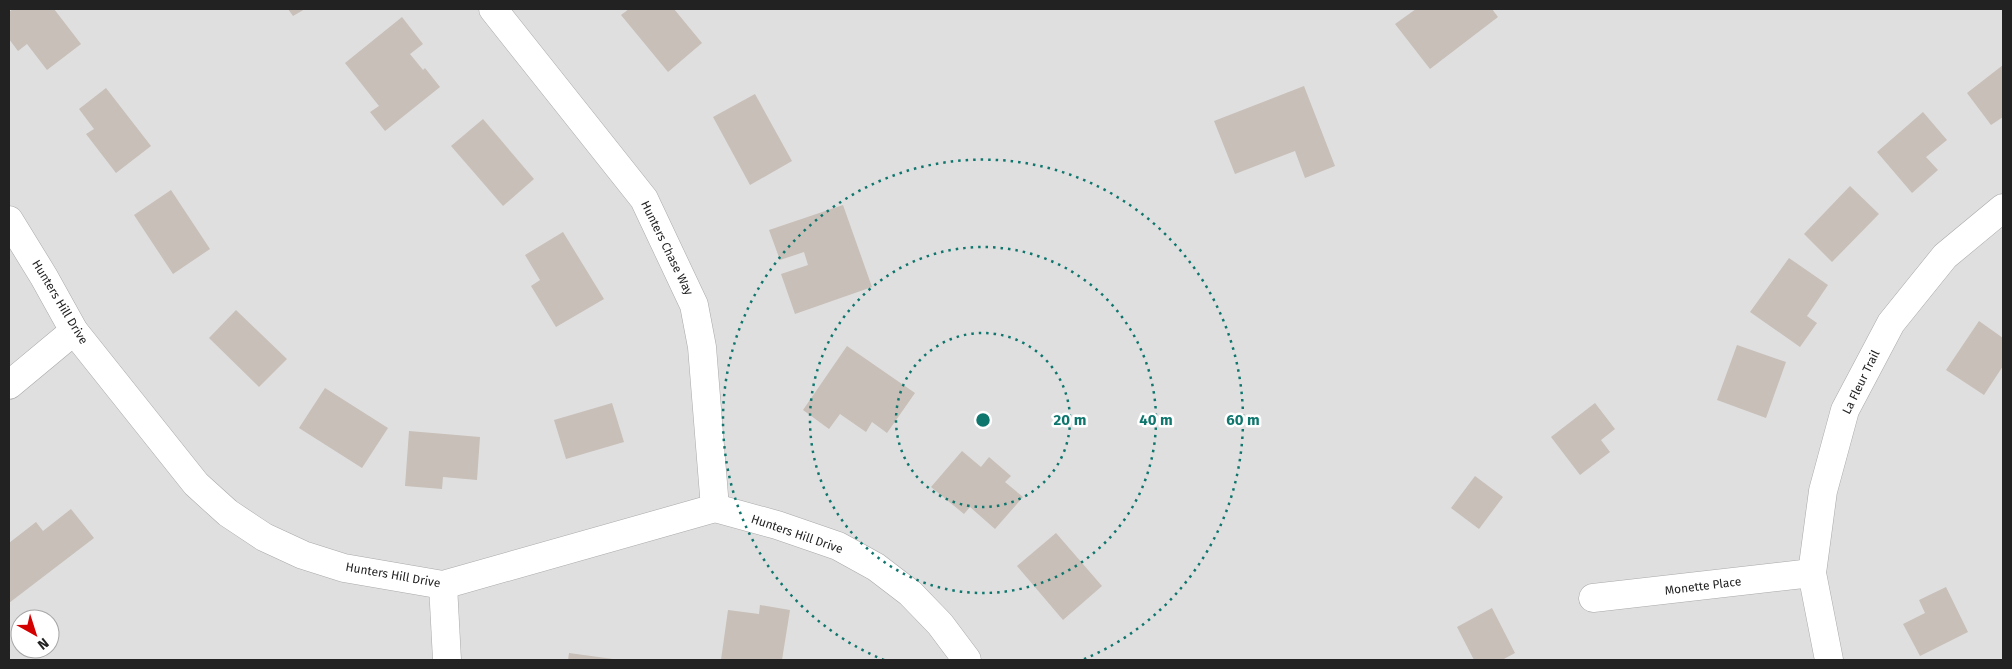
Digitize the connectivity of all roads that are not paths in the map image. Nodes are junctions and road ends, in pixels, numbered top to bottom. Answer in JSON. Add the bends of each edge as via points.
{"nodes":[{"id":1,"x":493,"y":9,"type":"edge"},
{"id":2,"x":2003,"y":208,"type":"edge"},
{"id":3,"x":9,"y":220,"type":"edge"},
{"id":4,"x":74,"y":331,"type":"junction"},
{"id":5,"x":9,"y":385,"type":"edge"},
{"id":6,"x":715,"y":508,"type":"junction"},
{"id":7,"x":1812,"y":573,"type":"junction"},
{"id":8,"x":443,"y":585,"type":"junction"},
{"id":9,"x":1593,"y":598,"type":"dead end"},
{"id":10,"x":447,"y":660,"type":"edge"},
{"id":11,"x":967,"y":660,"type":"edge"},
{"id":12,"x":1829,"y":660,"type":"edge"}],
"edges":[{"from":1,"to":6,"type":"street","name":"Hunters Chase Way","via":[[644,200],[694,305],[702,347]]},
{"from":2,"to":7,"type":"street","name":"La Fleur Trail","via":[[1945,256],[1891,323],[1845,410],[1823,492]]},
{"from":3,"to":4,"type":"street","name":"Hunters Hill Drive"},
{"from":4,"to":5,"type":"street"},
{"from":4,"to":8,"type":"street","name":"Hunters Hill Drive","via":[[196,484],[228,513],[264,537],[303,555],[344,568]]},
{"from":6,"to":8,"type":"street","name":"Hunters Hill Drive"},
{"from":6,"to":11,"type":"street","name":"Hunters Hill Drive","via":[[838,546],[876,566],[910,593],[940,624]]},
{"from":7,"to":9,"type":"street","name":"Monette Place"},
{"from":7,"to":12,"type":"street","name":"La Fleur Trail"},
{"from":8,"to":10,"type":"street"}]}
